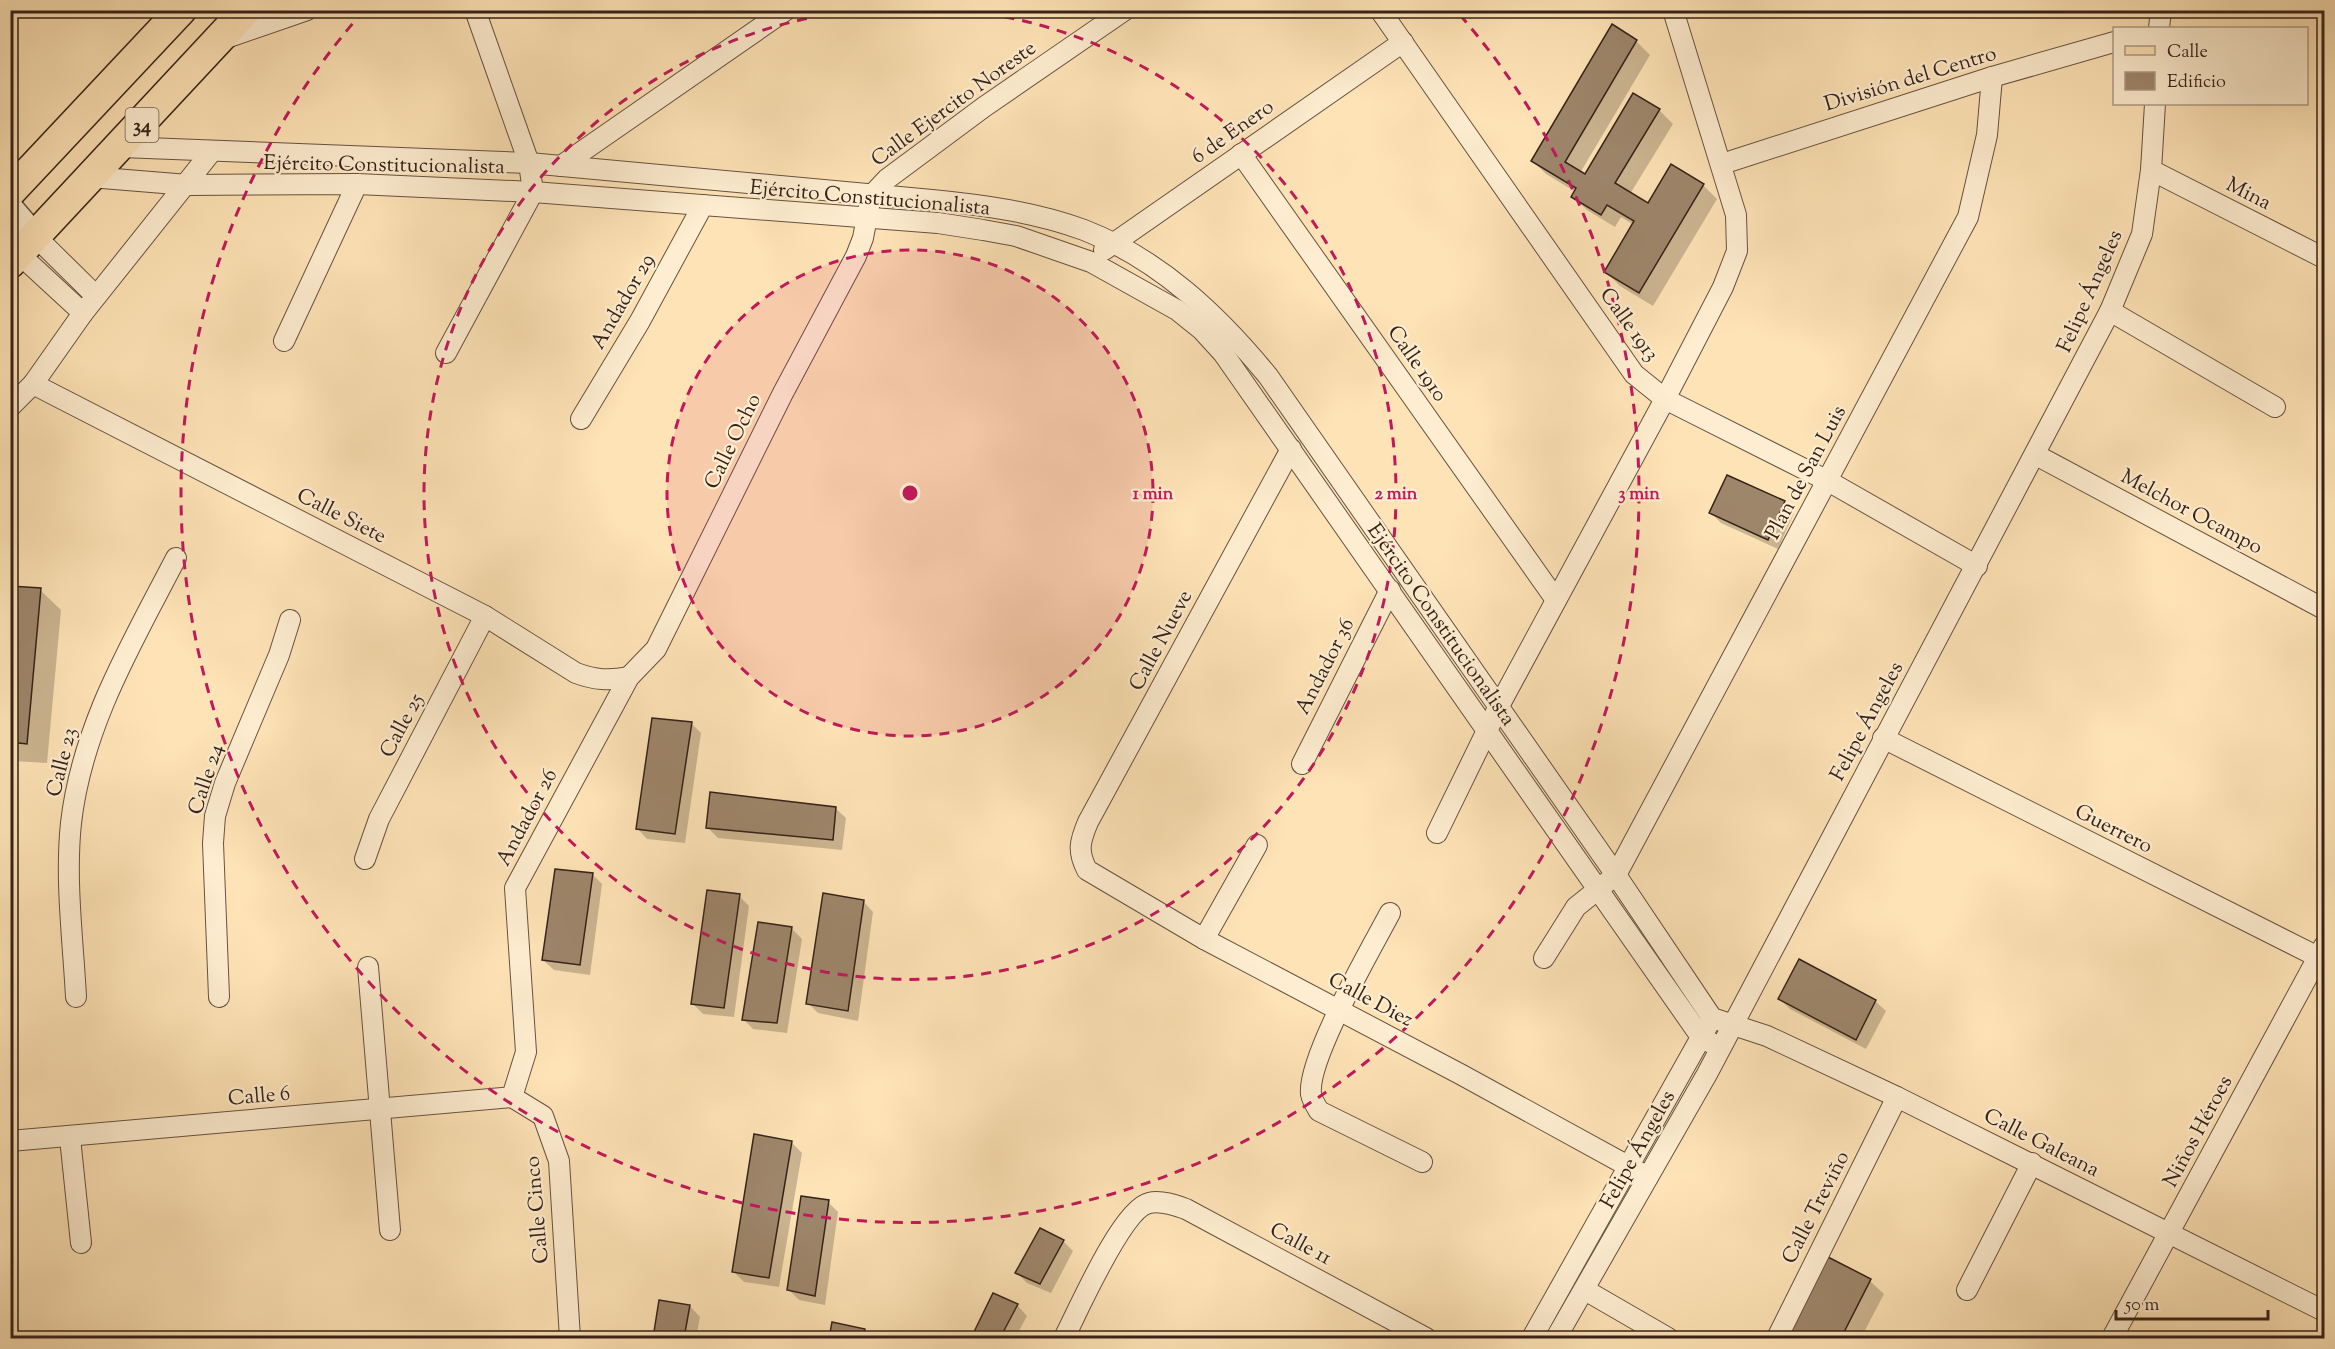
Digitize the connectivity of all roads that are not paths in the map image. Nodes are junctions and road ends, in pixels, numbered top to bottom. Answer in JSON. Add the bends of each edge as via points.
{"nodes":[{"id":1,"x":180,"y":10,"type":"edge"},
{"id":2,"x":246,"y":10,"type":"edge"},
{"id":3,"x":308,"y":10,"type":"edge"},
{"id":4,"x":475,"y":10,"type":"edge"},
{"id":5,"x":786,"y":10,"type":"edge"},
{"id":6,"x":1125,"y":10,"type":"edge"},
{"id":7,"x":1380,"y":10,"type":"edge"},
{"id":8,"x":1673,"y":10,"type":"edge"},
{"id":9,"x":2161,"y":10,"type":"edge"},
{"id":10,"x":2159,"y":27,"type":"edge"},
{"id":11,"x":220,"y":40,"type":"junction"},
{"id":12,"x":1403,"y":42,"type":"junction"},
{"id":13,"x":2113,"y":43,"type":"edge"},
{"id":14,"x":1992,"y":77,"type":"junction"},
{"id":15,"x":2155,"y":105,"type":"edge"},
{"id":16,"x":121,"y":147,"type":"junction"},
{"id":17,"x":212,"y":151,"type":"junction"},
{"id":18,"x":1241,"y":154,"type":"junction"},
{"id":19,"x":529,"y":163,"type":"junction"},
{"id":20,"x":1722,"y":164,"type":"junction"},
{"id":21,"x":561,"y":166,"type":"junction"},
{"id":22,"x":2151,"y":170,"type":"junction"},
{"id":23,"x":90,"y":177,"type":"junction"},
{"id":24,"x":357,"y":184,"type":"junction"},
{"id":25,"x":188,"y":185,"type":"junction"},
{"id":26,"x":10,"y":192,"type":"edge"},
{"id":27,"x":533,"y":192,"type":"junction"},
{"id":28,"x":871,"y":196,"type":"junction"},
{"id":29,"x":703,"y":205,"type":"junction"},
{"id":30,"x":10,"y":207,"type":"edge"},
{"id":31,"x":868,"y":218,"type":"junction"},
{"id":32,"x":1111,"y":244,"type":"junction"},
{"id":33,"x":19,"y":249,"type":"edge"},
{"id":34,"x":2325,"y":258,"type":"edge"},
{"id":35,"x":1091,"y":262,"type":"junction"},
{"id":36,"x":96,"y":296,"type":"junction"},
{"id":37,"x":2110,"y":310,"type":"junction"},
{"id":38,"x":83,"y":313,"type":"junction"},
{"id":39,"x":284,"y":341,"type":"dead end"},
{"id":40,"x":446,"y":353,"type":"dead end"},
{"id":41,"x":33,"y":384,"type":"junction"},
{"id":42,"x":1665,"y":399,"type":"junction"},
{"id":43,"x":10,"y":407,"type":"edge"},
{"id":44,"x":2275,"y":407,"type":"dead end"},
{"id":45,"x":580,"y":419,"type":"dead end"},
{"id":46,"x":1291,"y":449,"type":"junction"},
{"id":47,"x":2036,"y":455,"type":"junction"},
{"id":48,"x":1828,"y":481,"type":"junction"},
{"id":49,"x":176,"y":558,"type":"dead end"},
{"id":50,"x":1977,"y":566,"type":"junction"},
{"id":51,"x":1390,"y":590,"type":"junction"},
{"id":52,"x":1556,"y":600,"type":"junction"},
{"id":53,"x":2325,"y":609,"type":"edge"},
{"id":54,"x":485,"y":616,"type":"junction"},
{"id":55,"x":290,"y":620,"type":"dead end"},
{"id":56,"x":629,"y":677,"type":"junction"},
{"id":57,"x":1499,"y":706,"type":"junction"},
{"id":58,"x":1488,"y":732,"type":"junction"},
{"id":59,"x":1883,"y":738,"type":"junction"},
{"id":60,"x":1302,"y":764,"type":"dead end"},
{"id":61,"x":1437,"y":833,"type":"dead end"},
{"id":62,"x":1257,"y":845,"type":"dead end"},
{"id":63,"x":1080,"y":855,"type":"joint"},
{"id":64,"x":365,"y":859,"type":"dead end"},
{"id":65,"x":1616,"y":875,"type":"junction"},
{"id":66,"x":1596,"y":889,"type":"junction"},
{"id":67,"x":1390,"y":913,"type":"dead end"},
{"id":68,"x":1204,"y":939,"type":"junction"},
{"id":69,"x":2323,"y":955,"type":"edge"},
{"id":70,"x":1544,"y":958,"type":"dead end"},
{"id":71,"x":368,"y":967,"type":"dead end"},
{"id":72,"x":76,"y":997,"type":"dead end"},
{"id":73,"x":219,"y":997,"type":"dead end"},
{"id":74,"x":1340,"y":1010,"type":"junction"},
{"id":75,"x":1712,"y":1018,"type":"junction"},
{"id":76,"x":1734,"y":1024,"type":"junction"},
{"id":77,"x":1701,"y":1037,"type":"junction"},
{"id":78,"x":1720,"y":1048,"type":"junction"},
{"id":79,"x":512,"y":1097,"type":"junction"},
{"id":80,"x":1897,"y":1097,"type":"junction"},
{"id":81,"x":379,"y":1108,"type":"junction"},
{"id":82,"x":70,"y":1138,"type":"junction"},
{"id":83,"x":10,"y":1142,"type":"edge"},
{"id":84,"x":1422,"y":1162,"type":"dead end"},
{"id":85,"x":2032,"y":1163,"type":"junction"},
{"id":86,"x":1630,"y":1167,"type":"junction"},
{"id":87,"x":1648,"y":1177,"type":"junction"},
{"id":88,"x":390,"y":1230,"type":"dead end"},
{"id":89,"x":2169,"y":1234,"type":"junction"},
{"id":90,"x":81,"y":1243,"type":"dead end"},
{"id":91,"x":1585,"y":1290,"type":"junction"},
{"id":92,"x":1967,"y":1290,"type":"dead end"},
{"id":93,"x":2325,"y":1311,"type":"edge"},
{"id":94,"x":570,"y":1338,"type":"edge"},
{"id":95,"x":1064,"y":1338,"type":"edge"},
{"id":96,"x":1426,"y":1338,"type":"edge"},
{"id":97,"x":1532,"y":1338,"type":"edge"},
{"id":98,"x":1556,"y":1338,"type":"edge"},
{"id":99,"x":1668,"y":1338,"type":"edge"},
{"id":100,"x":1777,"y":1338,"type":"edge"},
{"id":101,"x":2112,"y":1338,"type":"edge"}],
"edges":[{"from":1,"to":26,"type":"main road","number":"34"},
{"from":2,"to":11,"type":"main road","number":"34"},
{"from":3,"to":11,"type":"street"},
{"from":4,"to":19,"type":"street"},
{"from":5,"to":21,"type":"street"},
{"from":6,"to":28,"type":"street","name":"Calle Ejercito Noreste","via":[[911,159]]},
{"from":7,"to":12,"type":"street","name":"Calle 1913"},
{"from":8,"to":20,"type":"street"},
{"from":9,"to":10,"type":"street"},
{"from":11,"to":16,"type":"main road","number":"34"},
{"from":12,"to":18,"type":"street","name":"6 de Enero"},
{"from":12,"to":42,"type":"street","name":"Calle 1913","via":[[1634,375]]},
{"from":13,"to":14,"type":"street","name":"División del Centro"},
{"from":14,"to":20,"type":"street","name":"División del Centro"},
{"from":14,"to":48,"type":"street","name":"Plan de San Luis","via":[[1987,135],[1968,217]]},
{"from":15,"to":22,"type":"street","name":"Felipe Ángeles"},
{"from":16,"to":17,"type":"street","name":"Ejército Constitucionalista"},
{"from":16,"to":23,"type":"main road","number":"34"},
{"from":17,"to":19,"type":"street","name":"Ejército Constitucionalista"},
{"from":17,"to":25,"type":"street"},
{"from":18,"to":32,"type":"street","name":"6 de Enero"},
{"from":18,"to":52,"type":"street","name":"Calle 1910"},
{"from":19,"to":21,"type":"street","name":"Ejército Constitucionalista"},
{"from":19,"to":27,"type":"street"},
{"from":20,"to":42,"type":"street","via":[[1736,215],[1737,251],[1723,287]]},
{"from":21,"to":28,"type":"street","name":"Ejército Constitucionalista"},
{"from":22,"to":34,"type":"street","name":"Mina"},
{"from":22,"to":37,"type":"street","name":"Felipe Ángeles","via":[[2142,234]]},
{"from":23,"to":25,"type":"street","name":"Ejército Constitucionalista"},
{"from":23,"to":33,"type":"main road","number":"34"},
{"from":24,"to":25,"type":"street","name":"Ejército Constitucionalista"},
{"from":24,"to":27,"type":"street","name":"Ejército Constitucionalista"},
{"from":24,"to":39,"type":"street"},
{"from":25,"to":36,"type":"street"},
{"from":27,"to":29,"type":"street","name":"Ejército Constitucionalista"},
{"from":27,"to":40,"type":"street"},
{"from":28,"to":31,"type":"street","name":"Calle Ocho"},
{"from":28,"to":32,"type":"street","name":"Ejército Constitucionalista","via":[[986,206],[1052,220]]},
{"from":29,"to":31,"type":"street","name":"Ejército Constitucionalista"},
{"from":29,"to":45,"type":"street","name":"Andador 29","via":[[640,321]]},
{"from":30,"to":33,"type":"street"},
{"from":31,"to":35,"type":"street","name":"Ejército Constitucionalista","via":[[938,223],[1016,236]]},
{"from":31,"to":56,"type":"street","name":"Calle Ocho","via":[[856,256],[656,649]]},
{"from":32,"to":35,"type":"street","name":"6 de Enero"},
{"from":32,"to":57,"type":"street","name":"Ejército Constitucionalista","via":[[1172,279],[1238,340],[1268,376]]},
{"from":33,"to":36,"type":"street"},
{"from":33,"to":38,"type":"street"},
{"from":35,"to":46,"type":"street","name":"Ejército Constitucionalista","via":[[1177,310],[1202,330]]},
{"from":36,"to":38,"type":"street"},
{"from":37,"to":44,"type":"street"},
{"from":37,"to":47,"type":"street","name":"Felipe Ángeles"},
{"from":38,"to":41,"type":"street"},
{"from":41,"to":43,"type":"street"},
{"from":41,"to":54,"type":"street","name":"Calle Siete"},
{"from":42,"to":48,"type":"street","name":"Calle 1913"},
{"from":42,"to":52,"type":"street"},
{"from":46,"to":51,"type":"street","name":"Ejército Constitucionalista"},
{"from":46,"to":63,"type":"street","name":"Calle Nueve","via":[[1088,822],[1080,840]]},
{"from":47,"to":50,"type":"street","name":"Felipe Ángeles"},
{"from":47,"to":53,"type":"street","name":"Melchor Ocampo"},
{"from":48,"to":50,"type":"street","name":"Calle 1913"},
{"from":48,"to":65,"type":"street","name":"Plan de San Luis"},
{"from":49,"to":72,"type":"street","name":"Calle 23","via":[[103,701],[81,767],[71,824],[70,859]]},
{"from":50,"to":59,"type":"street","name":"Felipe Ángeles"},
{"from":51,"to":58,"type":"street","name":"Ejército Constitucionalista"},
{"from":51,"to":60,"type":"street","name":"Andador 36"},
{"from":52,"to":57,"type":"street"},
{"from":54,"to":56,"type":"street","name":"Calle Siete","via":[[576,673],[611,681]]},
{"from":54,"to":64,"type":"street","name":"Calle 25","via":[[379,819]]},
{"from":55,"to":73,"type":"street","name":"Calle 24","via":[[215,816]]},
{"from":56,"to":79,"type":"street","name":"Andador 26","via":[[515,888],[526,1052]]},
{"from":57,"to":58,"type":"street"},
{"from":57,"to":65,"type":"street","name":"Ejército Constitucionalista"},
{"from":58,"to":61,"type":"street"},
{"from":58,"to":66,"type":"street","name":"Ejército Constitucionalista"},
{"from":59,"to":69,"type":"street","name":"Guerrero"},
{"from":59,"to":76,"type":"street","name":"Felipe Ángeles"},
{"from":62,"to":68,"type":"street"},
{"from":63,"to":68,"type":"street","name":"Calle Diez","via":[[1087,870],[1100,880]]},
{"from":65,"to":66,"type":"street"},
{"from":65,"to":75,"type":"street","name":"Ejército Constitucionalista"},
{"from":66,"to":70,"type":"street","via":[[1576,907]]},
{"from":66,"to":77,"type":"street","name":"Ejército Constitucionalista"},
{"from":67,"to":74,"type":"street"},
{"from":68,"to":74,"type":"street","name":"Calle Diez"},
{"from":69,"to":89,"type":"street","name":"Niños Héroes"},
{"from":71,"to":81,"type":"street"},
{"from":74,"to":84,"type":"street","via":[[1312,1077],[1311,1096],[1319,1111]]},
{"from":74,"to":86,"type":"street","name":"Calle Diez"},
{"from":75,"to":76,"type":"street"},
{"from":75,"to":77,"type":"street","name":"Felipe Ángeles"},
{"from":76,"to":78,"type":"street","name":"Felipe Ángeles"},
{"from":76,"to":80,"type":"street","name":"Calle Galeana"},
{"from":77,"to":78,"type":"street","name":"Ejército Constitucionalista"},
{"from":77,"to":86,"type":"street","name":"Felipe Ángeles"},
{"from":78,"to":87,"type":"street","name":"Felipe Ángeles"},
{"from":79,"to":81,"type":"street","name":"Calle 6"},
{"from":79,"to":94,"type":"street","name":"Calle Cinco","via":[[543,1116],[559,1161]]},
{"from":80,"to":85,"type":"street","name":"Calle Galeana"},
{"from":80,"to":100,"type":"street","name":"Calle Treviño"},
{"from":81,"to":82,"type":"street","name":"Calle 6"},
{"from":81,"to":88,"type":"street"},
{"from":82,"to":83,"type":"street","name":"Calle 6"},
{"from":82,"to":90,"type":"street"},
{"from":85,"to":89,"type":"street","name":"Calle Galeana"},
{"from":85,"to":92,"type":"street"},
{"from":86,"to":87,"type":"street","name":"Calle Diez"},
{"from":86,"to":97,"type":"street","name":"Felipe Ángeles"},
{"from":87,"to":91,"type":"street","name":"Felipe Ángeles"},
{"from":89,"to":93,"type":"street","name":"Calle Galeana"},
{"from":89,"to":101,"type":"street","name":"Niños Héroes"},
{"from":91,"to":98,"type":"street","name":"Felipe Ángeles"},
{"from":91,"to":99,"type":"street"},
{"from":95,"to":96,"type":"street","name":"Calle 11","via":[[1120,1230],[1132,1213],[1149,1203],[1186,1209]]}]}
